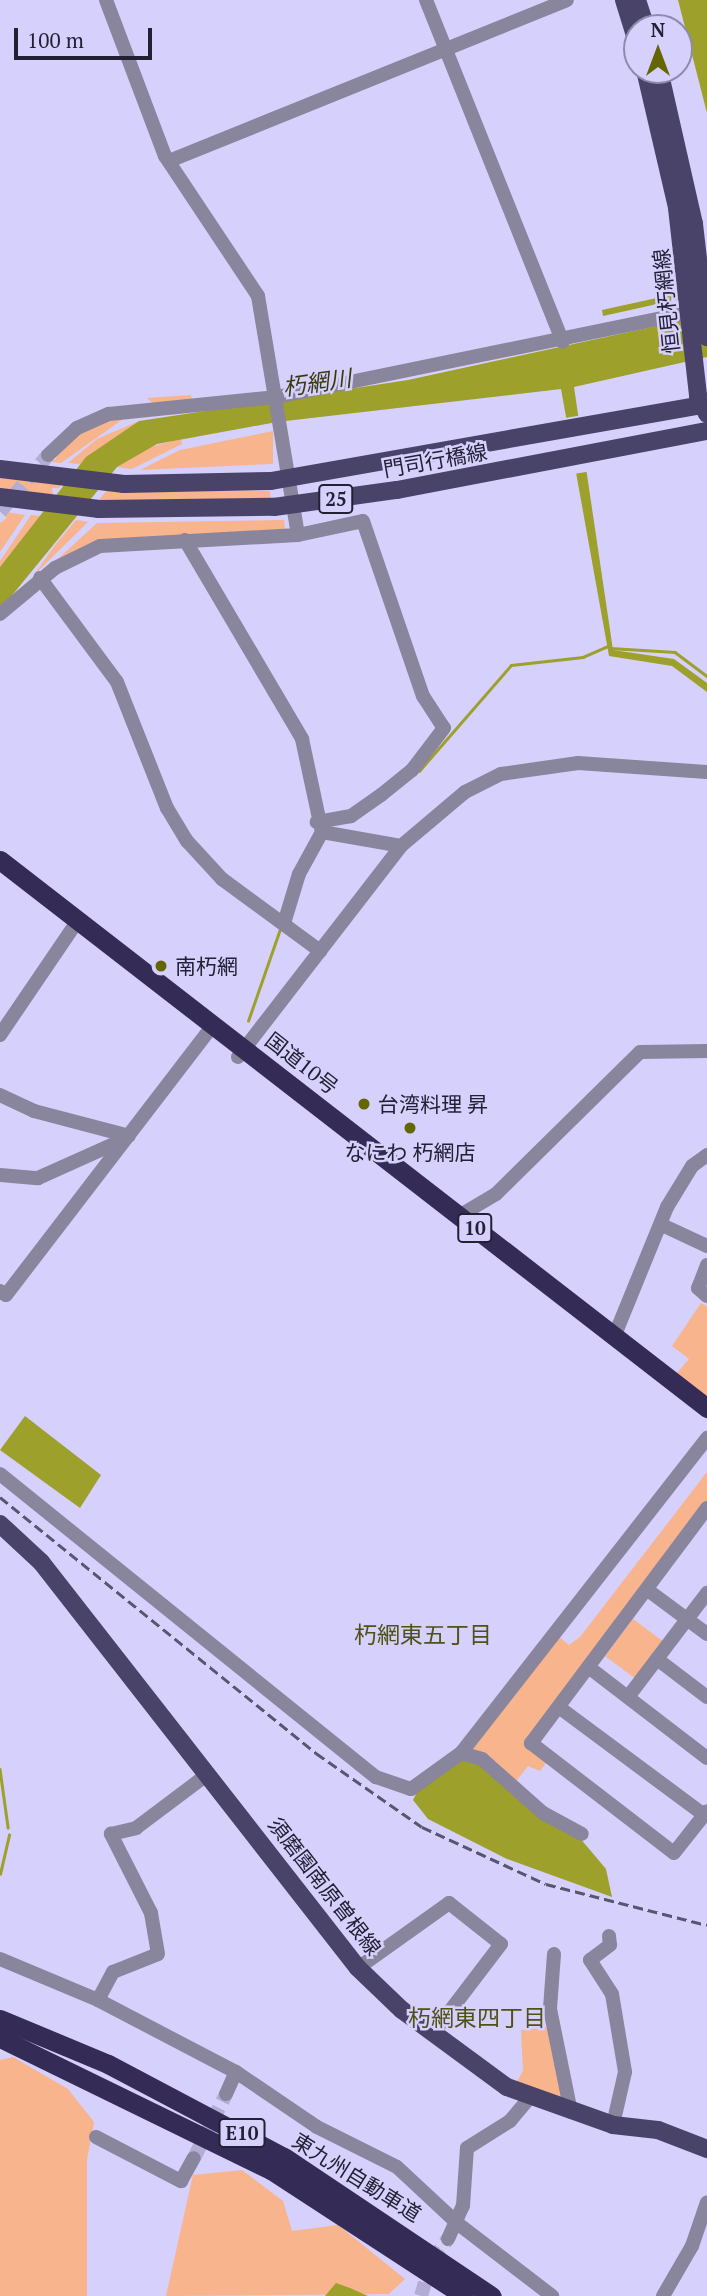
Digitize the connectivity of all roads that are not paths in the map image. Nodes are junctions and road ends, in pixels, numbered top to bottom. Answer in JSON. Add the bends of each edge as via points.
{"nodes":[{"id":1,"x":106,"y":0,"type":"edge"},
{"id":2,"x":426,"y":0,"type":"edge"},
{"id":3,"x":567,"y":0,"type":"edge"},
{"id":4,"x":446,"y":48,"type":"junction"},
{"id":5,"x":648,"y":84,"type":"edge"},
{"id":6,"x":662,"y":84,"type":"edge"},
{"id":7,"x":169,"y":161,"type":"junction"},
{"id":8,"x":701,"y":306,"type":"edge"},
{"id":9,"x":707,"y":337,"type":"edge"},
{"id":10,"x":563,"y":342,"type":"junction"},
{"id":11,"x":277,"y":397,"type":"junction"},
{"id":12,"x":704,"y":410,"type":"edge"},
{"id":13,"x":48,"y":456,"type":"tunnel mouth"},
{"id":14,"x":0,"y":469,"type":"edge"},
{"id":15,"x":289,"y":479,"type":"junction"},
{"id":16,"x":0,"y":497,"type":"edge"},
{"id":17,"x":293,"y":505,"type":"junction"},
{"id":18,"x":298,"y":535,"type":"junction"},
{"id":19,"x":185,"y":540,"type":"junction"},
{"id":20,"x":40,"y":578,"type":"junction"},
{"id":21,"x":1,"y":609,"type":"edge"},
{"id":22,"x":707,"y":772,"type":"edge"},
{"id":23,"x":319,"y":827,"type":"junction"},
{"id":24,"x":401,"y":846,"type":"junction"},
{"id":25,"x":0,"y":860,"type":"edge"},
{"id":26,"x":0,"y":873,"type":"edge"},
{"id":27,"x":285,"y":920,"type":"junction"},
{"id":28,"x":72,"y":929,"type":"junction"},
{"id":29,"x":320,"y":951,"type":"junction"},
{"id":30,"x":3,"y":1025,"type":"edge"},
{"id":31,"x":209,"y":1030,"type":"junction"},
{"id":32,"x":707,"y":1051,"type":"edge"},
{"id":33,"x":241,"y":1052,"type":"junction"},
{"id":34,"x":0,"y":1095,"type":"edge"},
{"id":35,"x":129,"y":1136,"type":"junction"},
{"id":36,"x":707,"y":1155,"type":"edge"},
{"id":37,"x":0,"y":1175,"type":"edge"},
{"id":38,"x":459,"y":1216,"type":"junction"},
{"id":39,"x":662,"y":1225,"type":"junction"},
{"id":40,"x":707,"y":1246,"type":"edge"},
{"id":41,"x":707,"y":1265,"type":"edge"},
{"id":42,"x":0,"y":1291,"type":"edge"},
{"id":43,"x":707,"y":1296,"type":"edge"},
{"id":44,"x":614,"y":1336,"type":"junction"},
{"id":45,"x":707,"y":1408,"type":"edge"},
{"id":46,"x":707,"y":1421,"type":"edge"},
{"id":47,"x":707,"y":1438,"type":"edge"},
{"id":48,"x":0,"y":1474,"type":"edge"},
{"id":49,"x":707,"y":1508,"type":"edge"},
{"id":50,"x":0,"y":1524,"type":"edge"},
{"id":51,"x":649,"y":1591,"type":"junction"},
{"id":52,"x":707,"y":1593,"type":"edge"},
{"id":53,"x":687,"y":1619,"type":"junction"},
{"id":54,"x":707,"y":1634,"type":"edge"},
{"id":55,"x":657,"y":1659,"type":"junction"},
{"id":56,"x":591,"y":1669,"type":"junction"},
{"id":57,"x":628,"y":1697,"type":"junction"},
{"id":58,"x":707,"y":1697,"type":"edge"},
{"id":59,"x":559,"y":1708,"type":"junction"},
{"id":60,"x":461,"y":1753,"type":"junction"},
{"id":61,"x":707,"y":1758,"type":"edge"},
{"id":62,"x":208,"y":1774,"type":"junction"},
{"id":63,"x":706,"y":1813,"type":"edge"},
{"id":64,"x":582,"y":1834,"type":"dead end"},
{"id":65,"x":609,"y":1936,"type":"dead end"},
{"id":66,"x":554,"y":1954,"type":"dead end"},
{"id":67,"x":0,"y":1959,"type":"edge"},
{"id":68,"x":358,"y":1968,"type":"junction"},
{"id":69,"x":98,"y":2000,"type":"junction"},
{"id":70,"x":0,"y":2019,"type":"edge"},
{"id":71,"x":434,"y":2032,"type":"junction"},
{"id":72,"x":0,"y":2038,"type":"edge"},
{"id":73,"x":236,"y":2072,"type":"junction"},
{"id":74,"x":226,"y":2094,"type":"tunnel mouth"},
{"id":75,"x":530,"y":2096,"type":"junction"},
{"id":76,"x":571,"y":2112,"type":"junction"},
{"id":77,"x":613,"y":2125,"type":"junction"},
{"id":78,"x":96,"y":2137,"type":"dead end"},
{"id":79,"x":707,"y":2149,"type":"edge"},
{"id":80,"x":194,"y":2158,"type":"tunnel mouth"},
{"id":81,"x":707,"y":2202,"type":"edge"},
{"id":82,"x":457,"y":2223,"type":"junction"},
{"id":83,"x":448,"y":2239,"type":"tunnel mouth"},
{"id":84,"x":402,"y":2254,"type":"junction"},
{"id":85,"x":466,"y":2286,"type":"edge"},
{"id":86,"x":453,"y":2296,"type":"edge"},
{"id":87,"x":494,"y":2296,"type":"edge"},
{"id":88,"x":552,"y":2296,"type":"edge"},
{"id":89,"x":663,"y":2296,"type":"edge"}],
"edges":[{"from":1,"to":7,"type":"street"},
{"from":2,"to":4,"type":"street"},
{"from":3,"to":4,"type":"street"},
{"from":4,"to":7,"type":"street"},
{"from":4,"to":10,"type":"street"},
{"from":5,"to":8,"type":"main road","name":"恒見朽網線"},
{"from":6,"to":8,"type":"main road","name":"恒見朽網線","via":[[694,224]]},
{"from":7,"to":11,"type":"street","via":[[258,296]]},
{"from":8,"to":9,"type":"main road","name":"恒見朽網線"},
{"from":8,"to":10,"type":"street"},
{"from":8,"to":12,"type":"main road","name":"恒見朽網線","via":[[696,363]]},
{"from":10,"to":11,"type":"street"},
{"from":11,"to":13,"type":"street","via":[[92,418]]},
{"from":11,"to":15,"type":"street"},
{"from":12,"to":15,"type":"main road","name":"門司行橋線","number":"25","via":[[679,407],[567,432]]},
{"from":12,"to":17,"type":"main road","name":"門司行橋線","number":"25","via":[[686,433],[592,455]]},
{"from":14,"to":15,"type":"main road","name":"門司行橋線","number":"25","via":[[111,483]]},
{"from":15,"to":17,"type":"street"},
{"from":16,"to":17,"type":"main road","name":"門司行橋線","number":"25","via":[[99,509]]},
{"from":17,"to":18,"type":"street"},
{"from":18,"to":19,"type":"street"},
{"from":18,"to":23,"type":"street","via":[[363,521],[423,696],[444,728],[412,770],[381,795],[351,816]]},
{"from":19,"to":20,"type":"street","via":[[100,546]]},
{"from":19,"to":23,"type":"street","via":[[302,739]]},
{"from":20,"to":21,"type":"street"},
{"from":20,"to":27,"type":"street","via":[[117,682],[167,808],[187,841],[222,879]]},
{"from":22,"to":24,"type":"street","via":[[578,763],[501,774],[435,812]]},
{"from":23,"to":24,"type":"street"},
{"from":23,"to":27,"type":"street"},
{"from":24,"to":29,"type":"street"},
{"from":25,"to":31,"type":"highway","name":"国道10号","number":"10"},
{"from":26,"to":28,"type":"highway","name":"国道10号","number":"10"},
{"from":27,"to":29,"type":"street"},
{"from":28,"to":30,"type":"street"},
{"from":28,"to":31,"type":"highway","name":"国道10号","number":"10"},
{"from":29,"to":33,"type":"street"},
{"from":31,"to":33,"type":"highway","name":"国道10号","number":"10"},
{"from":31,"to":35,"type":"street"},
{"from":32,"to":38,"type":"street","via":[[640,1052],[496,1194]]},
{"from":33,"to":38,"type":"highway","name":"国道10号","number":"10"},
{"from":33,"to":46,"type":"highway","name":"国道10号","number":"10"},
{"from":34,"to":35,"type":"street","via":[[34,1111]]},
{"from":35,"to":37,"type":"street","via":[[38,1178]]},
{"from":35,"to":42,"type":"street","via":[[6,1295]]},
{"from":36,"to":39,"type":"street","via":[[692,1166]]},
{"from":38,"to":44,"type":"highway","name":"国道10号","number":"10"},
{"from":39,"to":40,"type":"street"},
{"from":39,"to":44,"type":"street"},
{"from":41,"to":43,"type":"street","via":[[698,1288]]},
{"from":44,"to":45,"type":"highway","name":"国道10号","number":"10"},
{"from":47,"to":60,"type":"street"},
{"from":48,"to":60,"type":"street","via":[[376,1777],[411,1789]]},
{"from":49,"to":51,"type":"street"},
{"from":50,"to":62,"type":"main road","name":"須磨園南原曽根線","via":[[41,1562]]},
{"from":51,"to":53,"type":"street"},
{"from":51,"to":56,"type":"street"},
{"from":52,"to":53,"type":"street"},
{"from":53,"to":54,"type":"street"},
{"from":53,"to":55,"type":"street"},
{"from":55,"to":57,"type":"street"},
{"from":55,"to":58,"type":"street"},
{"from":56,"to":57,"type":"street"},
{"from":56,"to":59,"type":"street"},
{"from":57,"to":61,"type":"street"},
{"from":59,"to":63,"type":"street"},
{"from":59,"to":63,"type":"street","via":[[531,1743],[674,1853]]},
{"from":60,"to":64,"type":"street","via":[[482,1759],[543,1813]]},
{"from":62,"to":68,"type":"main road","name":"須磨園南原曽根線"},
{"from":62,"to":69,"type":"street","via":[[136,1828],[111,1834],[151,1913],[159,1954],[113,1972]]},
{"from":65,"to":77,"type":"street","via":[[610,1945],[590,1960],[612,1994],[625,2072]]},
{"from":66,"to":76,"type":"street","via":[[550,2009]]},
{"from":67,"to":69,"type":"street"},
{"from":68,"to":71,"type":"main road","name":"須磨園南原曽根線"},
{"from":68,"to":71,"type":"street","via":[[449,1903],[501,1944]]},
{"from":69,"to":73,"type":"street"},
{"from":70,"to":85,"type":"highway","name":"東九州自動車道","number":"E10","via":[[195,2107],[369,2208]]},
{"from":71,"to":75,"type":"main road","name":"須磨園南原曽根線"},
{"from":72,"to":84,"type":"highway","name":"東九州自動車道","number":"E10","via":[[271,2170]]},
{"from":73,"to":74,"type":"street"},
{"from":73,"to":82,"type":"street","via":[[317,2127],[397,2167]]},
{"from":75,"to":76,"type":"main road","name":"須磨園南原曽根線"},
{"from":75,"to":82,"type":"street","via":[[510,2121],[467,2148]]},
{"from":76,"to":77,"type":"main road","name":"須磨園南原曽根線"},
{"from":77,"to":79,"type":"main road","name":"須磨園南原曽根線","via":[[658,2130]]},
{"from":78,"to":80,"type":"street","via":[[181,2182]]},
{"from":81,"to":89,"type":"street","via":[[692,2246]]},
{"from":82,"to":83,"type":"street"},
{"from":82,"to":88,"type":"street"},
{"from":84,"to":85,"type":"highway","name":"東九州自動車道","number":"E10"},
{"from":84,"to":86,"type":"highway"},
{"from":85,"to":87,"type":"highway","name":"東九州自動車道","number":"E10"}]}
